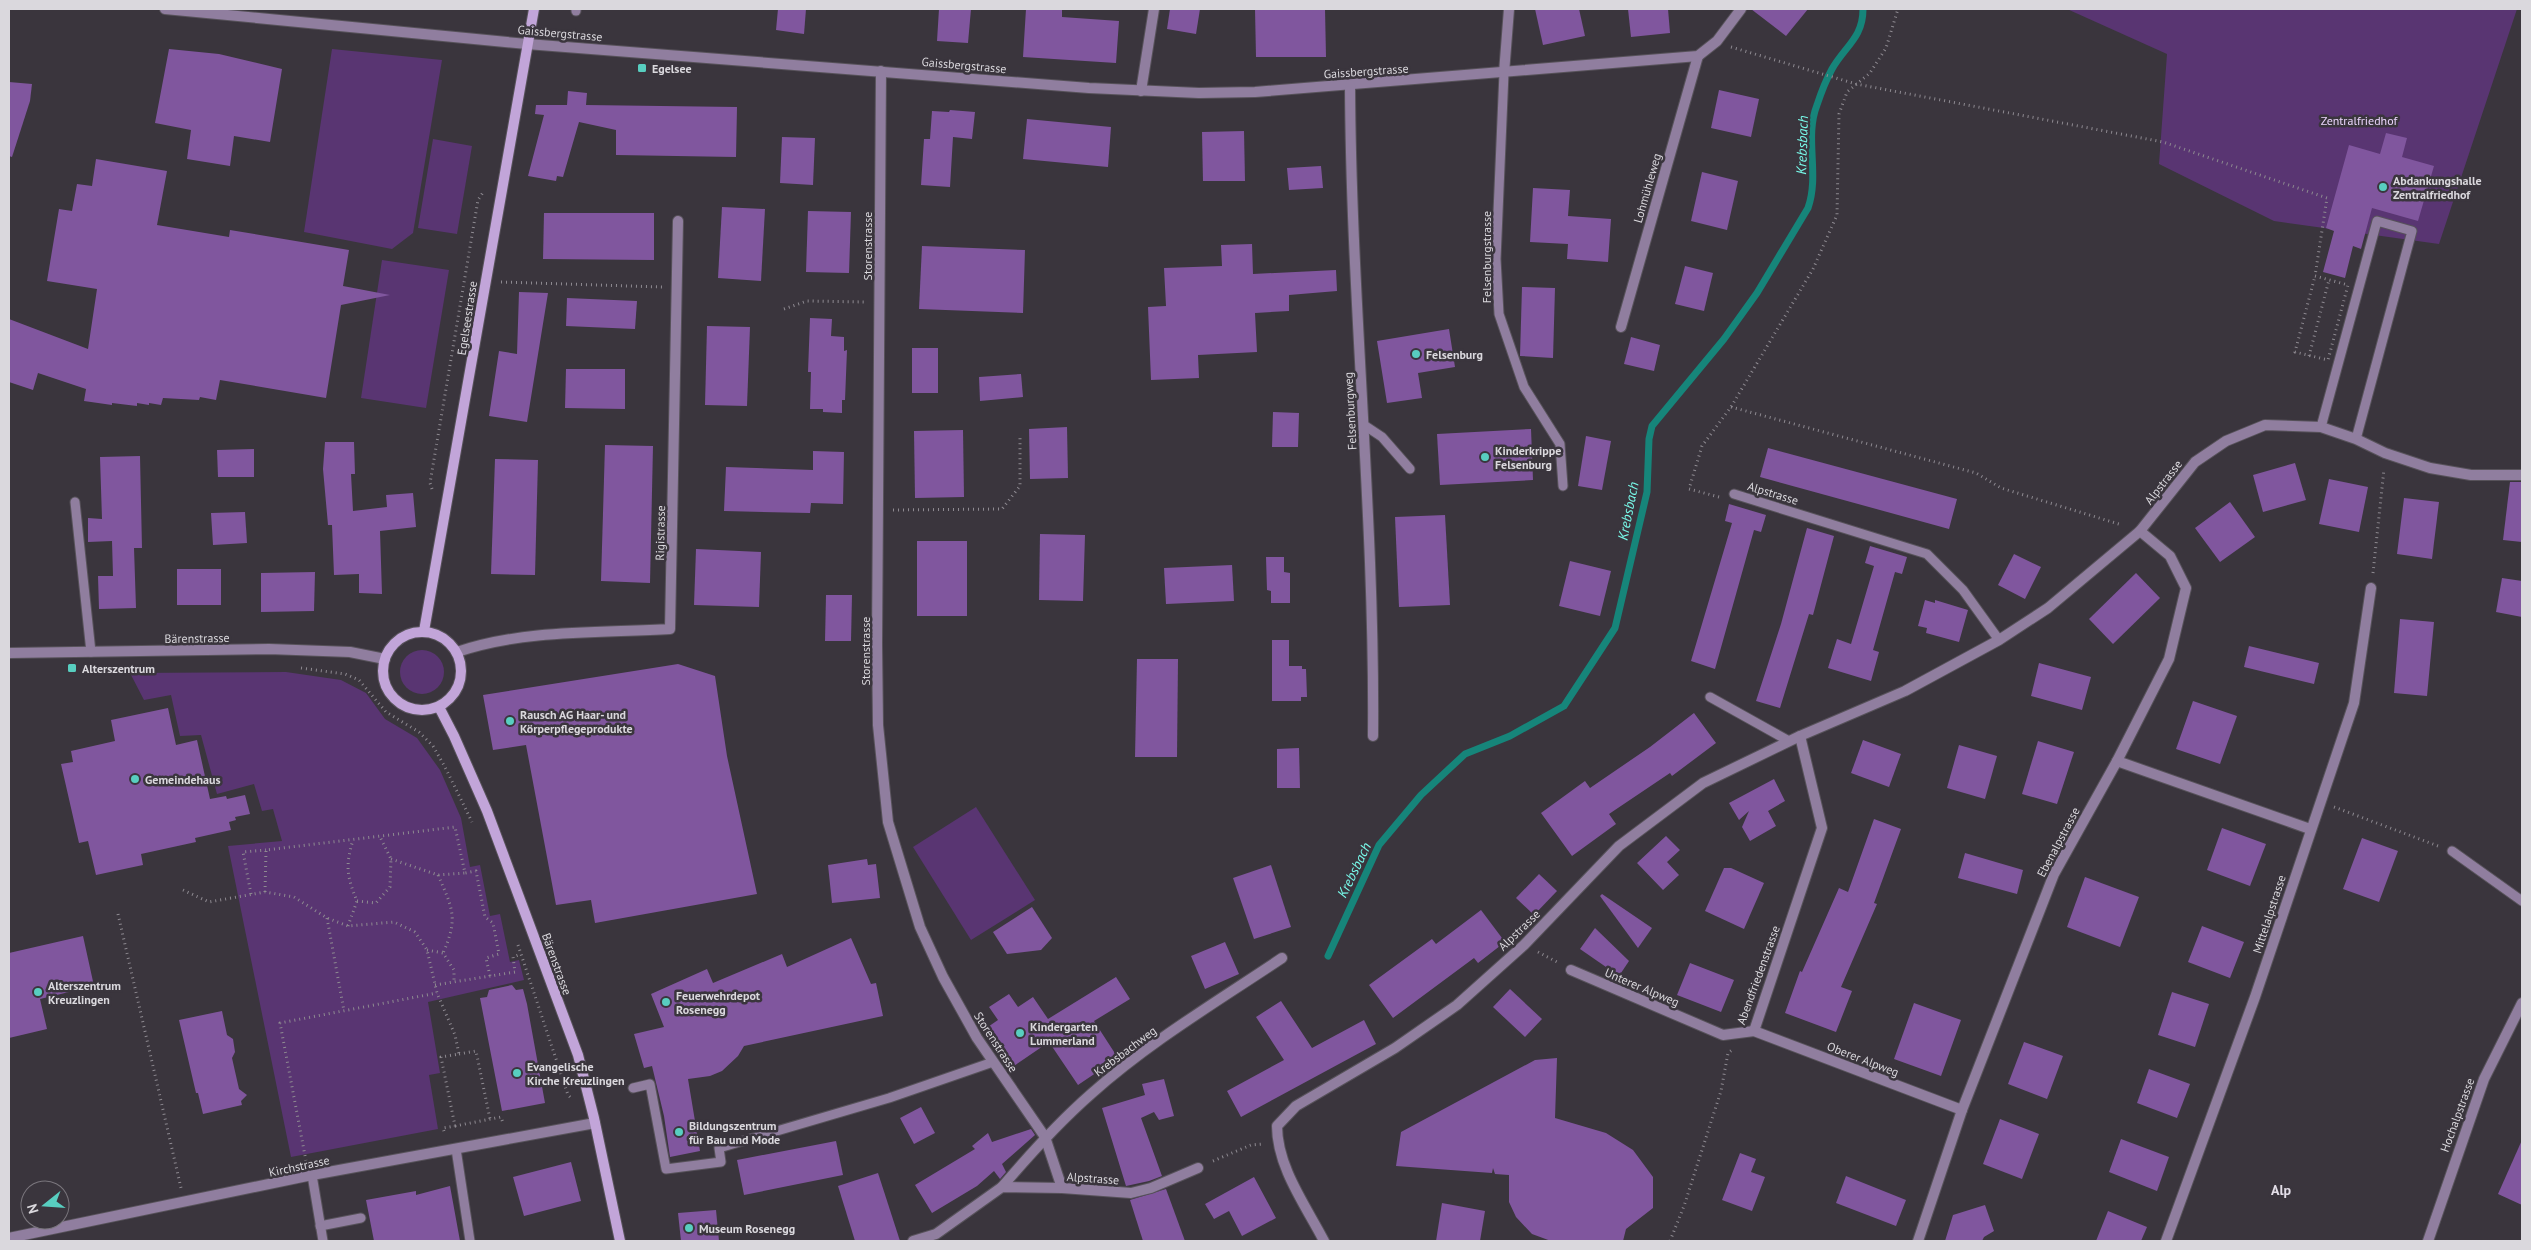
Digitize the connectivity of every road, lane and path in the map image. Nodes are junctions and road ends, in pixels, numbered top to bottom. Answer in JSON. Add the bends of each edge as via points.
{"nodes":[{"id":1,"x":165,"y":9,"type":"edge"},
{"id":2,"x":534,"y":9,"type":"edge"},
{"id":3,"x":1154,"y":9,"type":"edge"},
{"id":4,"x":1510,"y":9,"type":"edge"},
{"id":5,"x":1741,"y":9,"type":"edge"},
{"id":6,"x":1898,"y":9,"type":"edge"},
{"id":7,"x":1717,"y":41,"type":"junction"},
{"id":8,"x":527,"y":44,"type":"junction"},
{"id":9,"x":1698,"y":56,"type":"junction"},
{"id":10,"x":881,"y":71,"type":"junction"},
{"id":11,"x":1504,"y":73,"type":"junction"},
{"id":12,"x":1856,"y":84,"type":"junction"},
{"id":13,"x":1350,"y":85,"type":"junction"},
{"id":14,"x":1141,"y":91,"type":"junction"},
{"id":15,"x":478,"y":200,"type":"dead end"},
{"id":16,"x":678,"y":221,"type":"dead end"},
{"id":17,"x":2315,"y":276,"type":"junction"},
{"id":18,"x":2329,"y":280,"type":"junction"},
{"id":19,"x":486,"y":281,"type":"junction"},
{"id":20,"x":2348,"y":285,"type":"dead end"},
{"id":21,"x":678,"y":287,"type":"junction"},
{"id":22,"x":879,"y":302,"type":"junction"},
{"id":23,"x":784,"y":309,"type":"dead end"},
{"id":24,"x":1621,"y":327,"type":"dead end"},
{"id":25,"x":2295,"y":352,"type":"dead end"},
{"id":26,"x":2309,"y":356,"type":"dead end"},
{"id":27,"x":1731,"y":407,"type":"junction"},
{"id":28,"x":1364,"y":426,"type":"junction"},
{"id":29,"x":2321,"y":427,"type":"junction"},
{"id":30,"x":1020,"y":437,"type":"dead end"},
{"id":31,"x":2356,"y":439,"type":"junction"},
{"id":32,"x":2385,"y":453,"type":"junction"},
{"id":33,"x":1410,"y":468,"type":"dead end"},
{"id":34,"x":2522,"y":475,"type":"edge"},
{"id":35,"x":430,"y":483,"type":"dead end"},
{"id":36,"x":1563,"y":486,"type":"dead end"},
{"id":37,"x":1734,"y":494,"type":"dead end"},
{"id":38,"x":1715,"y":496,"type":"dead end"},
{"id":39,"x":75,"y":502,"type":"dead end"},
{"id":40,"x":878,"y":511,"type":"junction"},
{"id":41,"x":2140,"y":531,"type":"junction"},
{"id":42,"x":2371,"y":588,"type":"joint"},
{"id":43,"x":424,"y":631,"type":"junction"},
{"id":44,"x":1999,"y":640,"type":"junction"},
{"id":45,"x":91,"y":652,"type":"junction"},
{"id":46,"x":457,"y":652,"type":"junction"},
{"id":47,"x":9,"y":653,"type":"edge"},
{"id":48,"x":385,"y":659,"type":"junction"},
{"id":49,"x":301,"y":668,"type":"dead end"},
{"id":50,"x":1710,"y":697,"type":"dead end"},
{"id":51,"x":438,"y":707,"type":"junction"},
{"id":52,"x":1373,"y":736,"type":"dead end"},
{"id":53,"x":1800,"y":736,"type":"junction"},
{"id":54,"x":1789,"y":741,"type":"junction"},
{"id":55,"x":2117,"y":761,"type":"junction"},
{"id":56,"x":2320,"y":801,"type":"junction"},
{"id":57,"x":473,"y":824,"type":"dead end"},
{"id":58,"x":2310,"y":830,"type":"junction"},
{"id":59,"x":380,"y":837,"type":"junction"},
{"id":60,"x":353,"y":840,"type":"junction"},
{"id":61,"x":266,"y":850,"type":"junction"},
{"id":62,"x":2452,"y":851,"type":"joint"},
{"id":63,"x":391,"y":859,"type":"junction"},
{"id":64,"x":465,"y":874,"type":"junction"},
{"id":65,"x":438,"y":875,"type":"junction"},
{"id":66,"x":183,"y":890,"type":"dead end"},
{"id":67,"x":265,"y":892,"type":"junction"},
{"id":68,"x":251,"y":894,"type":"junction"},
{"id":69,"x":2522,"y":901,"type":"edge"},
{"id":70,"x":357,"y":902,"type":"junction"},
{"id":71,"x":118,"y":914,"type":"dead end"},
{"id":72,"x":327,"y":918,"type":"junction"},
{"id":73,"x":348,"y":926,"type":"junction"},
{"id":74,"x":514,"y":936,"type":"dead end"},
{"id":75,"x":1524,"y":945,"type":"junction"},
{"id":76,"x":427,"y":950,"type":"junction"},
{"id":77,"x":443,"y":952,"type":"junction"},
{"id":78,"x":521,"y":954,"type":"junction"},
{"id":79,"x":1282,"y":958,"type":"dead end"},
{"id":80,"x":1571,"y":970,"type":"joint"},
{"id":81,"x":490,"y":976,"type":"junction"},
{"id":82,"x":454,"y":982,"type":"junction"},
{"id":83,"x":435,"y":985,"type":"junction"},
{"id":84,"x":437,"y":993,"type":"junction"},
{"id":85,"x":2522,"y":1003,"type":"edge"},
{"id":86,"x":344,"y":1011,"type":"junction"},
{"id":87,"x":1754,"y":1031,"type":"junction"},
{"id":88,"x":458,"y":1054,"type":"junction"},
{"id":89,"x":993,"y":1062,"type":"junction"},
{"id":90,"x":633,"y":1088,"type":"dead end"},
{"id":91,"x":568,"y":1095,"type":"dead end"},
{"id":92,"x":1962,"y":1110,"type":"junction"},
{"id":93,"x":490,"y":1119,"type":"junction"},
{"id":94,"x":595,"y":1122,"type":"junction"},
{"id":95,"x":455,"y":1126,"type":"junction"},
{"id":96,"x":1045,"y":1137,"type":"junction"},
{"id":97,"x":505,"y":1139,"type":"junction"},
{"id":98,"x":1277,"y":1143,"type":"junction"},
{"id":99,"x":452,"y":1150,"type":"junction"},
{"id":100,"x":1198,"y":1168,"type":"joint"},
{"id":101,"x":310,"y":1176,"type":"junction"},
{"id":102,"x":1002,"y":1187,"type":"junction"},
{"id":103,"x":1062,"y":1188,"type":"junction"},
{"id":104,"x":184,"y":1203,"type":"junction"},
{"id":105,"x":360,"y":1218,"type":"dead end"},
{"id":106,"x":320,"y":1226,"type":"junction"},
{"id":107,"x":937,"y":1237,"type":"edge"},
{"id":108,"x":9,"y":1238,"type":"edge"},
{"id":109,"x":323,"y":1241,"type":"edge"},
{"id":110,"x":470,"y":1241,"type":"edge"},
{"id":111,"x":620,"y":1241,"type":"edge"},
{"id":112,"x":913,"y":1241,"type":"edge"},
{"id":113,"x":1324,"y":1241,"type":"edge"},
{"id":114,"x":1670,"y":1241,"type":"edge"},
{"id":115,"x":1918,"y":1241,"type":"edge"},
{"id":116,"x":2166,"y":1241,"type":"edge"},
{"id":117,"x":2428,"y":1241,"type":"edge"}],
"edges":[{"from":1,"to":8,"type":"street","name":"Gaissbergstrasse"},
{"from":2,"to":8,"type":"main road","name":"Egelseestrasse"},
{"from":3,"to":14,"type":"street"},
{"from":4,"to":11,"type":"street"},
{"from":5,"to":7,"type":"street"},
{"from":6,"to":12,"type":"path","via":[[1886,48],[1870,73]]},
{"from":7,"to":9,"type":"street"},
{"from":7,"to":12,"type":"path"},
{"from":8,"to":10,"type":"street","name":"Gaissbergstrasse"},
{"from":8,"to":19,"type":"main road","name":"Egelseestrasse"},
{"from":9,"to":11,"type":"street","name":"Gaissbergstrasse"},
{"from":9,"to":24,"type":"street","name":"Lohmühleweg"},
{"from":10,"to":14,"type":"street","name":"Gaissbergstrasse"},
{"from":10,"to":22,"type":"street","name":"Storenstrasse"},
{"from":11,"to":13,"type":"street","name":"Gaissbergstrasse"},
{"from":11,"to":36,"type":"lane","name":"Felsenburgstrasse","via":[[1496,259],[1498,314],[1524,387],[1560,444]]},
{"from":12,"to":17,"type":"path","via":[[2163,142],[2327,198]]},
{"from":12,"to":27,"type":"path","via":[[1848,92],[1839,114],[1837,215],[1813,269]]},
{"from":13,"to":14,"type":"street","name":"Gaissbergstrasse","via":[[1255,92]]},
{"from":13,"to":28,"type":"street","name":"Felsenburgweg","via":[[1353,226]]},
{"from":15,"to":35,"type":"path"},
{"from":16,"to":21,"type":"street","name":"Rigistrasse"},
{"from":17,"to":18,"type":"path"},
{"from":17,"to":25,"type":"path"},
{"from":18,"to":20,"type":"path"},
{"from":18,"to":26,"type":"path"},
{"from":19,"to":21,"type":"path"},
{"from":19,"to":43,"type":"main road","name":"Egelseestrasse"},
{"from":21,"to":46,"type":"street","name":"Rigistrasse","via":[[670,629],[534,636]]},
{"from":22,"to":23,"type":"path","via":[[807,301]]},
{"from":22,"to":40,"type":"street","name":"Storenstrasse"},
{"from":27,"to":38,"type":"path","via":[[1702,446],[1689,489]]},
{"from":27,"to":41,"type":"path","via":[[1976,473],[2001,488]]},
{"from":28,"to":33,"type":"lane","via":[[1382,437]]},
{"from":28,"to":52,"type":"street","name":"Felsenburgweg"},
{"from":29,"to":31,"type":"street","name":"Alpstrasse"},
{"from":29,"to":31,"type":"lane","via":[[2377,221],[2412,231]]},
{"from":29,"to":41,"type":"street","name":"Alpstrasse","via":[[2265,425],[2226,441],[2195,462]]},
{"from":30,"to":40,"type":"path","via":[[1020,486],[1002,509]]},
{"from":31,"to":32,"type":"street","name":"Alpstrasse"},
{"from":32,"to":34,"type":"street","name":"Alpstrasse","via":[[2451,472]]},
{"from":32,"to":42,"type":"path"},
{"from":37,"to":44,"type":"lane","name":"Alpstrasse","via":[[1927,554],[1963,590]]},
{"from":39,"to":45,"type":"lane"},
{"from":40,"to":89,"type":"street","name":"Storenstrasse","via":[[878,725],[888,822],[920,927],[943,977]]},
{"from":41,"to":44,"type":"street","name":"Alpstrasse","via":[[2048,608]]},
{"from":41,"to":55,"type":"street","name":"Ebenalpstrasse","via":[[2170,556],[2186,588],[2169,659]]},
{"from":42,"to":56,"type":"street","name":"Mittelalpstrasse","via":[[2354,703]]},
{"from":43,"to":46,"type":"main road","via":[[444,638]]},
{"from":43,"to":48,"type":"main road","via":[[400,638]]},
{"from":44,"to":53,"type":"street","name":"Alpstrasse","via":[[1905,691]]},
{"from":45,"to":47,"type":"street","name":"Bärenstrasse"},
{"from":45,"to":48,"type":"street","name":"Bärenstrasse","via":[[269,649],[350,652]]},
{"from":46,"to":51,"type":"main road","via":[[461,678],[457,690]]},
{"from":48,"to":51,"type":"main road","via":[[383,672],[392,696],[413,709]]},
{"from":49,"to":57,"type":"path","via":[[345,674],[359,680],[386,712],[420,732],[433,746]]},
{"from":50,"to":54,"type":"lane"},
{"from":51,"to":94,"type":"main road","name":"Bärenstrasse","via":[[483,802],[578,1055]]},
{"from":53,"to":54,"type":"street","name":"Alpstrasse"},
{"from":53,"to":87,"type":"street","name":"Abendfriedenstrasse","via":[[1822,828]]},
{"from":54,"to":75,"type":"street","name":"Alpstrasse","via":[[1703,783],[1619,846]]},
{"from":55,"to":58,"type":"street"},
{"from":55,"to":92,"type":"street","name":"Ebenalpstrasse","via":[[2054,874]]},
{"from":56,"to":58,"type":"street","name":"Mittelalpstrasse"},
{"from":56,"to":62,"type":"path"},
{"from":58,"to":116,"type":"street","name":"Mittelalpstrasse","via":[[2255,997]]},
{"from":59,"to":60,"type":"path"},
{"from":59,"to":63,"type":"path"},
{"from":59,"to":64,"type":"path","via":[[455,827]]},
{"from":60,"to":61,"type":"path"},
{"from":60,"to":70,"type":"path","via":[[347,861]]},
{"from":61,"to":67,"type":"path"},
{"from":61,"to":68,"type":"path","via":[[243,852]]},
{"from":62,"to":69,"type":"lane"},
{"from":63,"to":65,"type":"path"},
{"from":63,"to":70,"type":"path","via":[[390,887],[376,903]]},
{"from":64,"to":65,"type":"path"},
{"from":64,"to":81,"type":"path","via":[[476,871],[485,917],[493,922],[499,954],[486,958]]},
{"from":65,"to":77,"type":"path","via":[[453,908],[450,937]]},
{"from":66,"to":68,"type":"path","via":[[209,902]]},
{"from":67,"to":68,"type":"path"},
{"from":67,"to":72,"type":"path","via":[[294,897]]},
{"from":70,"to":73,"type":"path"},
{"from":71,"to":104,"type":"path"},
{"from":72,"to":73,"type":"path"},
{"from":72,"to":86,"type":"path"},
{"from":73,"to":76,"type":"path","via":[[394,922],[414,932]]},
{"from":74,"to":78,"type":"path"},
{"from":75,"to":80,"type":"path"},
{"from":75,"to":98,"type":"street","name":"Alpstrasse","via":[[1457,1005],[1395,1048],[1296,1106],[1277,1126]]},
{"from":76,"to":77,"type":"path"},
{"from":76,"to":83,"type":"path"},
{"from":77,"to":82,"type":"path","via":[[454,970]]},
{"from":78,"to":81,"type":"path","via":[[513,957],[515,972]]},
{"from":78,"to":91,"type":"path"},
{"from":79,"to":96,"type":"street","name":"Krebsbachweg","via":[[1140,1054],[1091,1093]]},
{"from":80,"to":87,"type":"street","name":"Unterer Alpweg","via":[[1722,1035]]},
{"from":81,"to":82,"type":"path"},
{"from":82,"to":83,"type":"path"},
{"from":83,"to":84,"type":"path"},
{"from":84,"to":86,"type":"path"},
{"from":84,"to":88,"type":"path","via":[[455,1035]]},
{"from":85,"to":117,"type":"street","name":"Hochalpstrasse","via":[[2484,1079]]},
{"from":86,"to":101,"type":"path","via":[[280,1023]]},
{"from":87,"to":92,"type":"street","name":"Oberer Alpweg"},
{"from":87,"to":114,"type":"path","name":"Abendfriedenstrasse","via":[[1728,1053],[1721,1091]]},
{"from":88,"to":93,"type":"path","via":[[476,1051]]},
{"from":88,"to":95,"type":"path","via":[[441,1057]]},
{"from":89,"to":90,"type":"lane","via":[[889,1098],[719,1148],[721,1162],[666,1169],[650,1084]]},
{"from":89,"to":96,"type":"street","name":"Storenstrasse"},
{"from":92,"to":115,"type":"street","name":"Ebenalpstrasse"},
{"from":93,"to":95,"type":"path"},
{"from":93,"to":97,"type":"path","via":[[502,1117]]},
{"from":94,"to":97,"type":"street","name":"Kirchstrasse"},
{"from":94,"to":111,"type":"main road","name":"Bärenstrasse"},
{"from":95,"to":99,"type":"path","via":[[443,1128]]},
{"from":96,"to":102,"type":"street","name":"Krebsbachweg"},
{"from":96,"to":103,"type":"street","name":"Storenstrasse"},
{"from":97,"to":99,"type":"street","name":"Kirchstrasse"},
{"from":98,"to":100,"type":"path","via":[[1251,1145]]},
{"from":98,"to":113,"type":"street","via":[[1283,1162]]},
{"from":99,"to":101,"type":"street","name":"Kirchstrasse"},
{"from":99,"to":110,"type":"lane"},
{"from":100,"to":103,"type":"street","name":"Alpstrasse","via":[[1131,1193]]},
{"from":101,"to":104,"type":"street","name":"Kirchstrasse"},
{"from":101,"to":106,"type":"lane"},
{"from":102,"to":103,"type":"street","name":"Alpstrasse"},
{"from":102,"to":107,"type":"street"},
{"from":104,"to":108,"type":"street","name":"Kirchstrasse"},
{"from":105,"to":106,"type":"lane"},
{"from":106,"to":109,"type":"lane"},
{"from":107,"to":112,"type":"street"}]}
